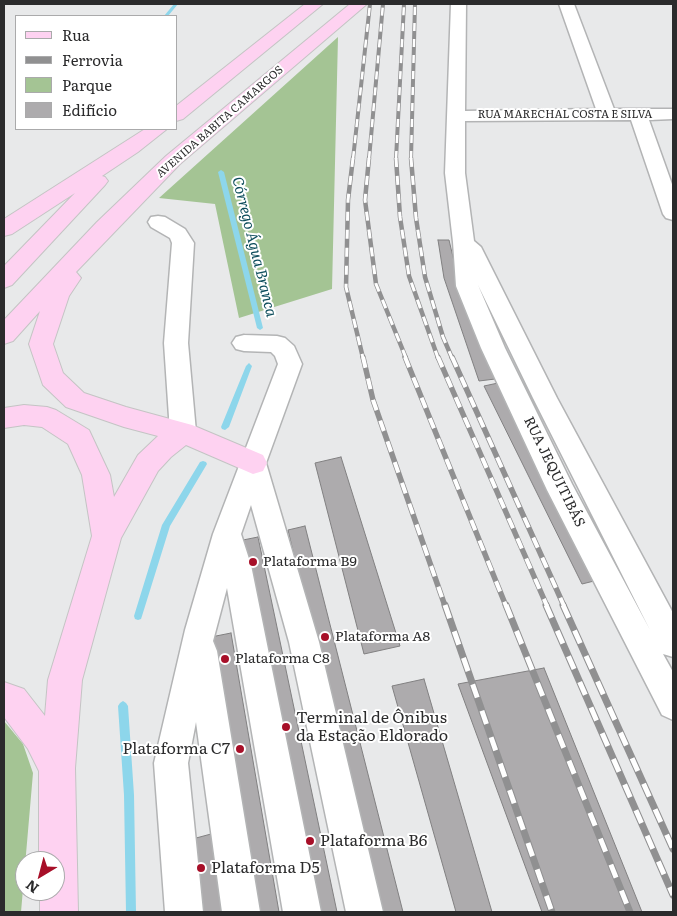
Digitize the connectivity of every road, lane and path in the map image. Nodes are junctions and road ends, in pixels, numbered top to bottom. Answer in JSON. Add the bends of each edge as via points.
{"nodes":[{"id":1,"x":314,"y":4,"type":"edge"},
{"id":2,"x":359,"y":4,"type":"edge"},
{"id":3,"x":458,"y":4,"type":"edge"},
{"id":4,"x":566,"y":4,"type":"edge"},
{"id":5,"x":178,"y":112,"type":"edge"},
{"id":6,"x":673,"y":114,"type":"edge"},
{"id":7,"x":638,"y":115,"type":"junction"},
{"id":8,"x":456,"y":116,"type":"junction"},
{"id":9,"x":607,"y":116,"type":"junction"},
{"id":10,"x":156,"y":130,"type":"edge"},
{"id":11,"x":131,"y":148,"type":"junction"},
{"id":12,"x":673,"y":214,"type":"edge"},
{"id":13,"x":158,"y":222,"type":"dead end"},
{"id":14,"x":105,"y":227,"type":"junction"},
{"id":15,"x":4,"y":228,"type":"edge"},
{"id":16,"x":462,"y":231,"type":"junction"},
{"id":17,"x":4,"y":280,"type":"edge"},
{"id":18,"x":4,"y":335,"type":"edge"},
{"id":19,"x":244,"y":343,"type":"dead end"},
{"id":20,"x":4,"y":418,"type":"edge"},
{"id":21,"x":183,"y":432,"type":"junction"},
{"id":22,"x":253,"y":463,"type":"junction"},
{"id":23,"x":227,"y":534,"type":"junction"},
{"id":24,"x":107,"y":536,"type":"junction"},
{"id":25,"x":200,"y":630,"type":"junction"},
{"id":26,"x":673,"y":643,"type":"edge"},
{"id":27,"x":4,"y":698,"type":"edge"},
{"id":28,"x":673,"y":704,"type":"edge"},
{"id":29,"x":57,"y":768,"type":"junction"},
{"id":30,"x":59,"y":912,"type":"edge"},
{"id":31,"x":184,"y":912,"type":"edge"},
{"id":32,"x":241,"y":912,"type":"edge"},
{"id":33,"x":302,"y":912,"type":"edge"},
{"id":34,"x":365,"y":912,"type":"edge"}],
"edges":[{"from":1,"to":5,"type":"main road"},
{"from":2,"to":14,"type":"main road","name":"AVENIDA BABITA CAMARGOS","via":[[173,160]]},
{"from":3,"to":8,"type":"street","name":"RUA JEQUITIBÁS"},
{"from":4,"to":9,"type":"street"},
{"from":6,"to":7,"type":"street","name":"RUA MARECHAL COSTA E SILVA"},
{"from":7,"to":9,"type":"street","name":"RUA MARECHAL COSTA E SILVA"},
{"from":7,"to":12,"type":"street"},
{"from":8,"to":9,"type":"street","name":"RUA MARECHAL COSTA E SILVA"},
{"from":8,"to":16,"type":"street","name":"RUA JEQUITIBÁS","via":[[455,173]]},
{"from":10,"to":11,"type":"main road"},
{"from":11,"to":15,"type":"main road"},
{"from":11,"to":17,"type":"main road","via":[[34,245]]},
{"from":13,"to":21,"type":"lane","via":[[178,234],[183,243],[176,343]]},
{"from":14,"to":18,"type":"main road","name":"AVENIDA BABITA CAMARGOS"},
{"from":14,"to":21,"type":"main road","via":[[58,294],[42,344],[52,378],[75,400]]},
{"from":16,"to":26,"type":"street","name":"RUA JEQUITIBÁS"},
{"from":16,"to":28,"type":"street","name":"RUA JEQUITIBÁS","via":[[467,286],[493,348],[561,490]]},
{"from":19,"to":22,"type":"street","via":[[277,344],[286,352],[290,364]]},
{"from":20,"to":24,"type":"main road","via":[[24,415],[47,418],[79,437],[96,475]]},
{"from":21,"to":22,"type":"main road"},
{"from":21,"to":24,"type":"main road","via":[[148,463]]},
{"from":22,"to":23,"type":"street"},
{"from":22,"to":34,"type":"street","via":[[304,642]]},
{"from":23,"to":25,"type":"street"},
{"from":23,"to":33,"type":"street","via":[[236,565]]},
{"from":24,"to":29,"type":"main road","via":[[65,680]]},
{"from":25,"to":31,"type":"street","via":[[171,764]]},
{"from":25,"to":32,"type":"street"},
{"from":27,"to":29,"type":"main road","via":[[12,701],[40,737]]},
{"from":29,"to":30,"type":"main road"}]}
